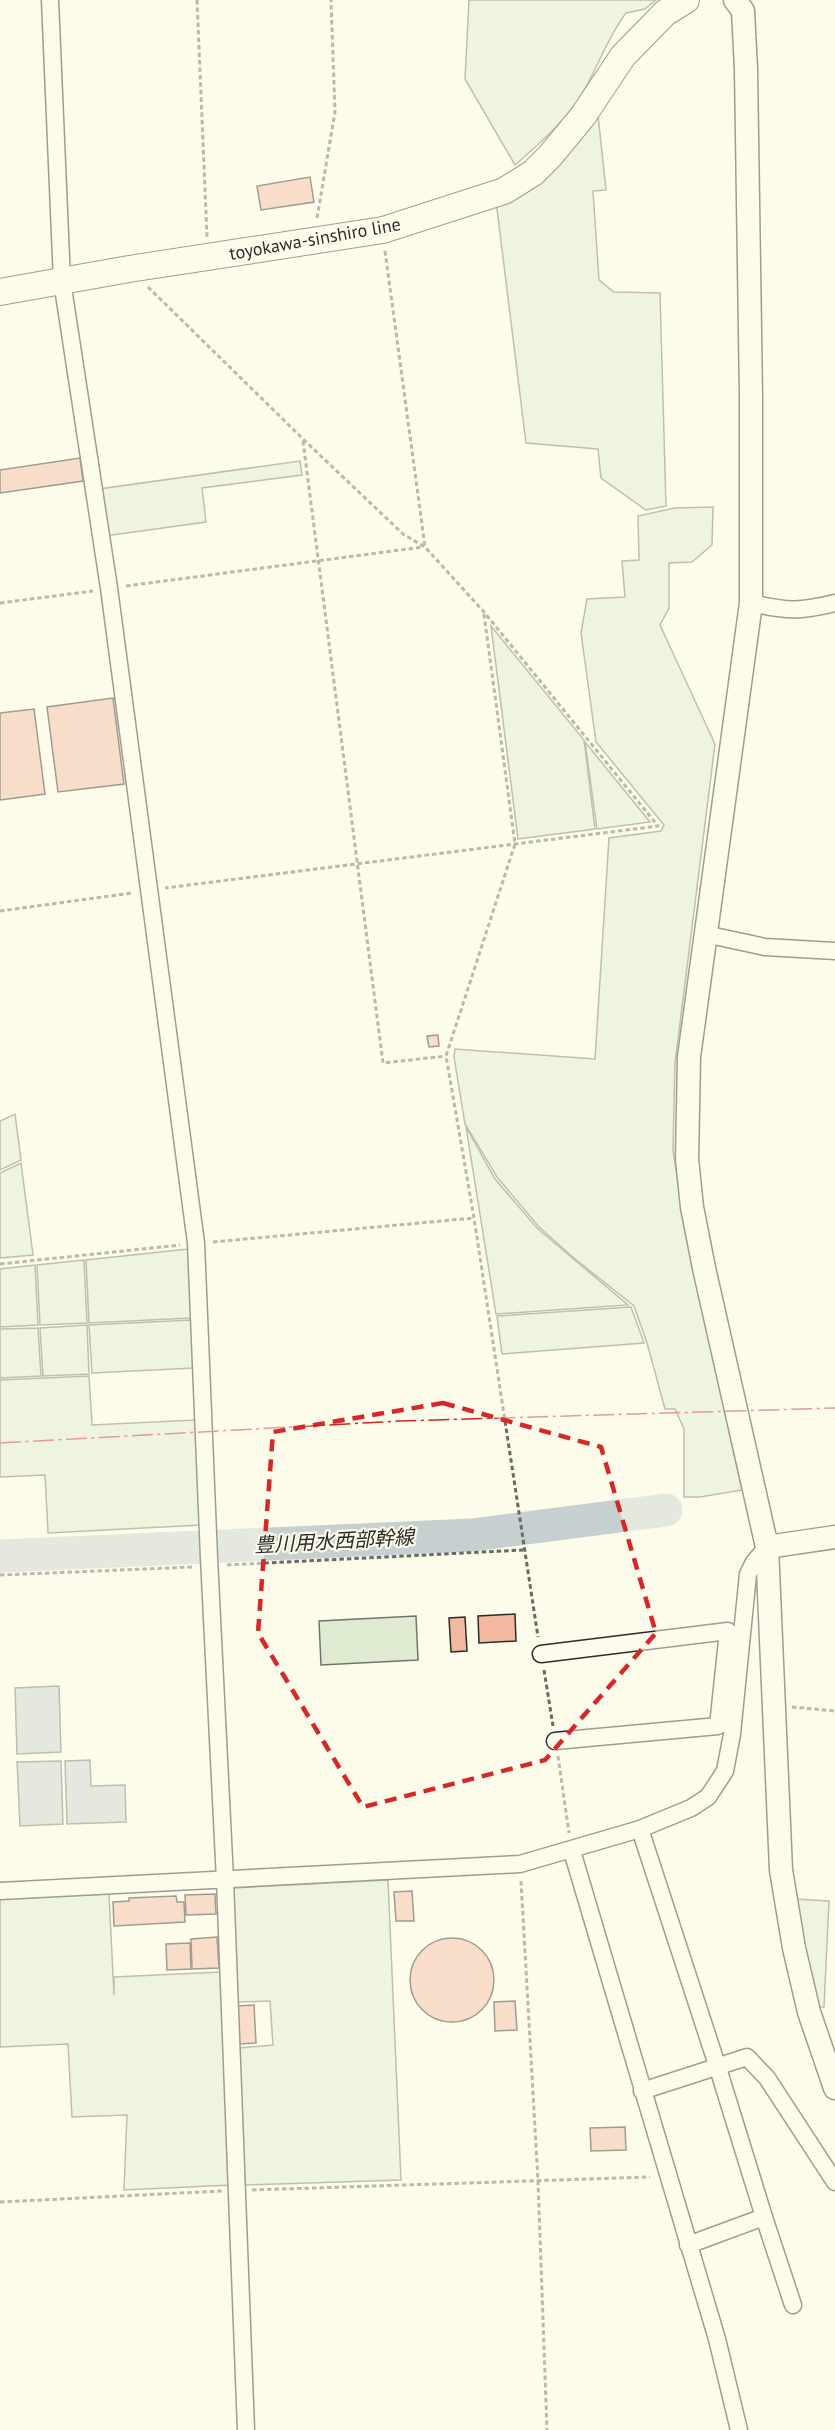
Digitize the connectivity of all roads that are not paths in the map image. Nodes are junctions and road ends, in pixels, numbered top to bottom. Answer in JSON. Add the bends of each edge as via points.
{"nodes":[{"id":1,"x":50,"y":0,"type":"edge"},
{"id":2,"x":686,"y":0,"type":"edge"},
{"id":3,"x":735,"y":0,"type":"edge"},
{"id":4,"x":62,"y":281,"type":"junction"},
{"id":5,"x":0,"y":292,"type":"edge"},
{"id":6,"x":751,"y":603,"type":"junction"},
{"id":7,"x":835,"y":603,"type":"edge"},
{"id":8,"x":705,"y":934,"type":"junction"},
{"id":9,"x":835,"y":951,"type":"edge"},
{"id":10,"x":835,"y":1537,"type":"edge"},
{"id":11,"x":767,"y":1547,"type":"junction"},
{"id":12,"x":541,"y":1654,"type":"road end"},
{"id":13,"x":555,"y":1741,"type":"road end"},
{"id":14,"x":640,"y":1829,"type":"junction"},
{"id":15,"x":572,"y":1851,"type":"junction"},
{"id":16,"x":225,"y":1880,"type":"junction"},
{"id":17,"x":0,"y":1891,"type":"edge"},
{"id":18,"x":717,"y":2065,"type":"junction"},
{"id":19,"x":835,"y":2088,"type":"edge"},
{"id":20,"x":642,"y":2091,"type":"junction"},
{"id":21,"x":835,"y":2182,"type":"edge"},
{"id":22,"x":764,"y":2217,"type":"junction"},
{"id":23,"x":688,"y":2245,"type":"junction"},
{"id":24,"x":793,"y":2305,"type":"dead end"},
{"id":25,"x":246,"y":2430,"type":"edge"},
{"id":26,"x":739,"y":2430,"type":"edge"}],
"edges":[{"from":1,"to":4,"type":"street"},
{"from":2,"to":4,"type":"main road","name":"toyokawa-sinshiro line","via":[[665,13],[623,56],[567,138],[533,173],[504,191],[383,230]]},
{"from":3,"to":6,"type":"street","via":[[743,11],[746,69]]},
{"from":4,"to":5,"type":"main road","name":"toyokawa-sinshiro line"},
{"from":4,"to":16,"type":"street","via":[[109,588],[196,1244]]},
{"from":6,"to":7,"type":"street","via":[[788,611]]},
{"from":6,"to":8,"type":"street"},
{"from":8,"to":9,"type":"street","via":[[765,947]]},
{"from":8,"to":11,"type":"street","via":[[689,1057],[687,1159],[704,1268]]},
{"from":10,"to":11,"type":"street"},
{"from":11,"to":14,"type":"street","via":[[753,1563],[747,1581],[725,1771],[708,1797],[692,1808]]},
{"from":11,"to":19,"type":"street","via":[[781,1870],[809,2012]]},
{"from":12,"to":13,"type":"street","via":[[728,1631],[718,1726]]},
{"from":14,"to":15,"type":"street"},
{"from":14,"to":18,"type":"street"},
{"from":15,"to":16,"type":"street","via":[[520,1864]]},
{"from":15,"to":20,"type":"street"},
{"from":16,"to":17,"type":"street"},
{"from":16,"to":25,"type":"street"},
{"from":18,"to":20,"type":"street"},
{"from":18,"to":21,"type":"street","via":[[747,2056]]},
{"from":18,"to":22,"type":"street"},
{"from":20,"to":23,"type":"street"},
{"from":22,"to":23,"type":"street"},
{"from":22,"to":24,"type":"street"},
{"from":23,"to":26,"type":"street"}]}
